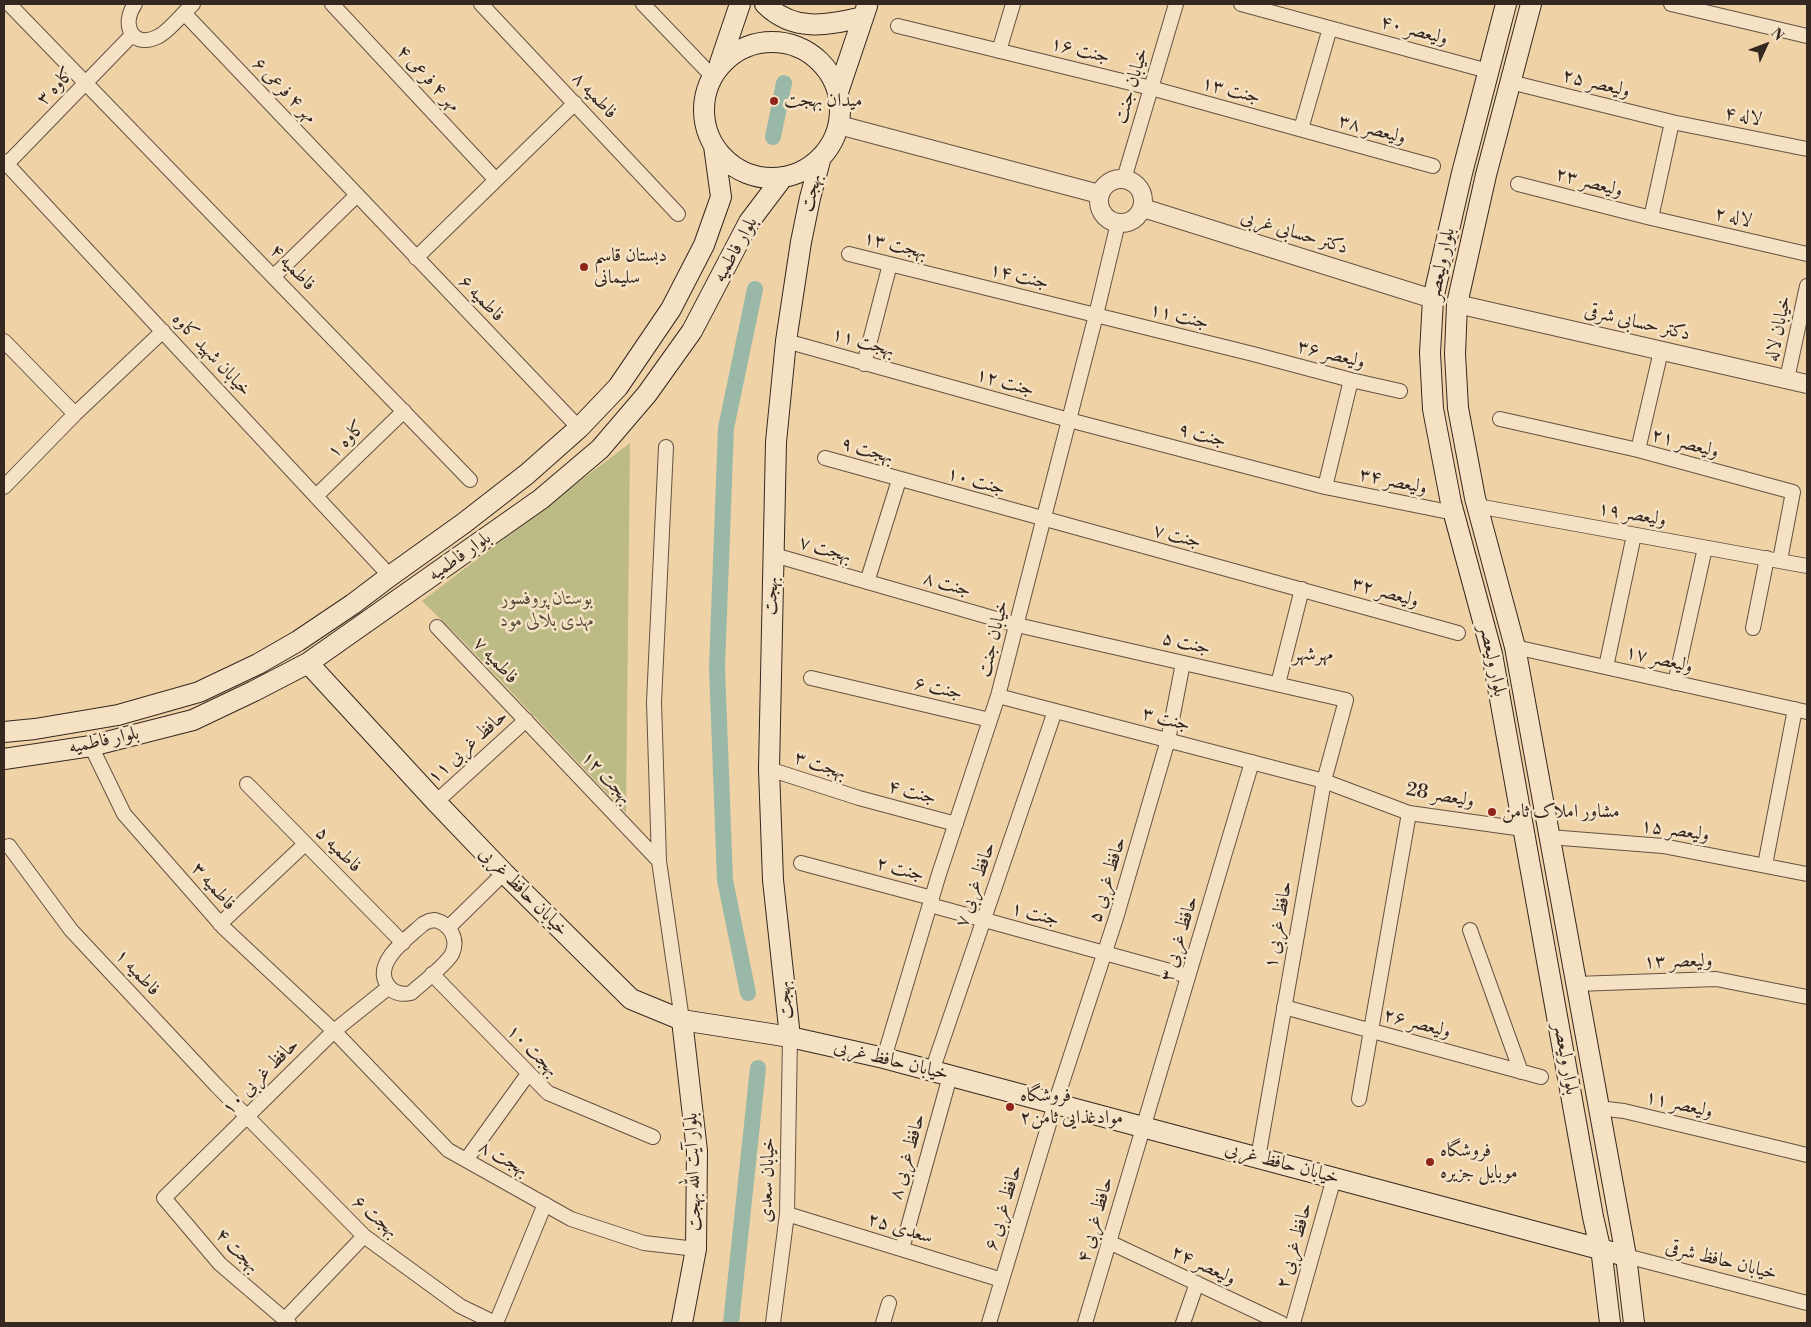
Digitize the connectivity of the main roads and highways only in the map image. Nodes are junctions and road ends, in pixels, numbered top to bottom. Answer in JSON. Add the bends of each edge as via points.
{"nodes":[{"id":1,"x":740,"y":4,"type":"edge"},
{"id":2,"x":765,"y":4,"type":"edge"},
{"id":3,"x":1506,"y":4,"type":"edge"},
{"id":4,"x":1531,"y":4,"type":"edge"},
{"id":5,"x":865,"y":10,"type":"edge"},
{"id":6,"x":716,"y":70,"type":"junction"},
{"id":7,"x":838,"y":92,"type":"junction"},
{"id":8,"x":714,"y":146,"type":"junction"},
{"id":9,"x":821,"y":157,"type":"junction"},
{"id":10,"x":783,"y":177,"type":"junction"},
{"id":11,"x":1451,"y":218,"type":"junction"},
{"id":12,"x":1475,"y":224,"type":"junction"},
{"id":13,"x":1433,"y":299,"type":"junction"},
{"id":14,"x":1457,"y":304,"type":"junction"},
{"id":15,"x":1430,"y":353,"type":"junction"},
{"id":16,"x":1455,"y":354,"type":"junction"},
{"id":17,"x":308,"y":663,"type":"junction"},
{"id":18,"x":4,"y":732,"type":"edge"},
{"id":19,"x":4,"y":759,"type":"edge"},
{"id":20,"x":682,"y":1020,"type":"junction"},
{"id":21,"x":790,"y":1037,"type":"junction"},
{"id":22,"x":1600,"y":1250,"type":"junction"},
{"id":23,"x":1626,"y":1256,"type":"junction"},
{"id":24,"x":682,"y":1323,"type":"edge"},
{"id":25,"x":1610,"y":1323,"type":"edge"},
{"id":26,"x":1634,"y":1323,"type":"edge"}],
"edges":[{"from":1,"to":6,"type":"main road"},
{"from":2,"to":5,"type":"main road","via":[[783,18],[826,25]]},
{"from":3,"to":11,"type":"main road","name":"بلوار ولیعصر"},
{"from":4,"to":12,"type":"main road","name":"بلوار ولیعصر"},
{"from":5,"to":7,"type":"main road"},
{"from":6,"to":7,"type":"main road","via":[[744,46],[772,41],[801,47],[824,66]]},
{"from":6,"to":8,"type":"main road","via":[[703,104],[705,126]]},
{"from":7,"to":9,"type":"main road","via":[[839,125]]},
{"from":8,"to":10,"type":"main road","via":[[737,169],[767,178]]},
{"from":8,"to":18,"type":"main road","name":"بلوار فاطمیه","via":[[721,197],[704,245],[671,309],[618,386],[579,428],[527,474],[354,604],[258,664],[199,692],[118,714]]},
{"from":9,"to":10,"type":"main road","via":[[804,170]]},
{"from":9,"to":21,"type":"main road","name":"بهجت","via":[[801,242],[786,341],[776,442],[769,769],[774,880]]},
{"from":10,"to":17,"type":"main road","name":"بلوار فاطمیه","via":[[749,222],[692,331],[647,394],[600,449],[541,499]]},
{"from":11,"to":12,"type":"main road","via":[[1458,231],[1463,233]]},
{"from":11,"to":13,"type":"main road","name":"بلوار ولیعصر"},
{"from":12,"to":14,"type":"main road","name":"بلوار ولیعصر"},
{"from":13,"to":14,"type":"main road"},
{"from":13,"to":15,"type":"main road","name":"بلوار ولیعصر"},
{"from":14,"to":16,"type":"main road","name":"بلوار ولیعصر"},
{"from":15,"to":16,"type":"main road","via":[[1442,346]]},
{"from":15,"to":22,"type":"main road","name":"بلوار ولیعصر","via":[[1433,409],[1454,513],[1492,654]]},
{"from":16,"to":23,"type":"main road","name":"بلوار ولیعصر","via":[[1458,408],[1477,506],[1515,647]]},
{"from":17,"to":19,"type":"main road","name":"بلوار فاطمیه","via":[[193,720],[91,746]]},
{"from":17,"to":20,"type":"main road","name":"خیابان حافظ غربی","via":[[504,873],[631,999]]},
{"from":20,"to":21,"type":"main road","name":"خیابان حافظ غربی"},
{"from":20,"to":24,"type":"main road","name":"بلوار آیت الله بهجت","via":[[697,1151],[696,1249]]},
{"from":21,"to":22,"type":"main road","name":"خیابان حافظ غربی","via":[[884,1058]]},
{"from":22,"to":23,"type":"main road","name":"خیابان حافظ غربی"},
{"from":22,"to":25,"type":"main road","name":"بلوار ولیعصر"},
{"from":23,"to":26,"type":"main road","name":"بلوار ولیعصر"}]}
